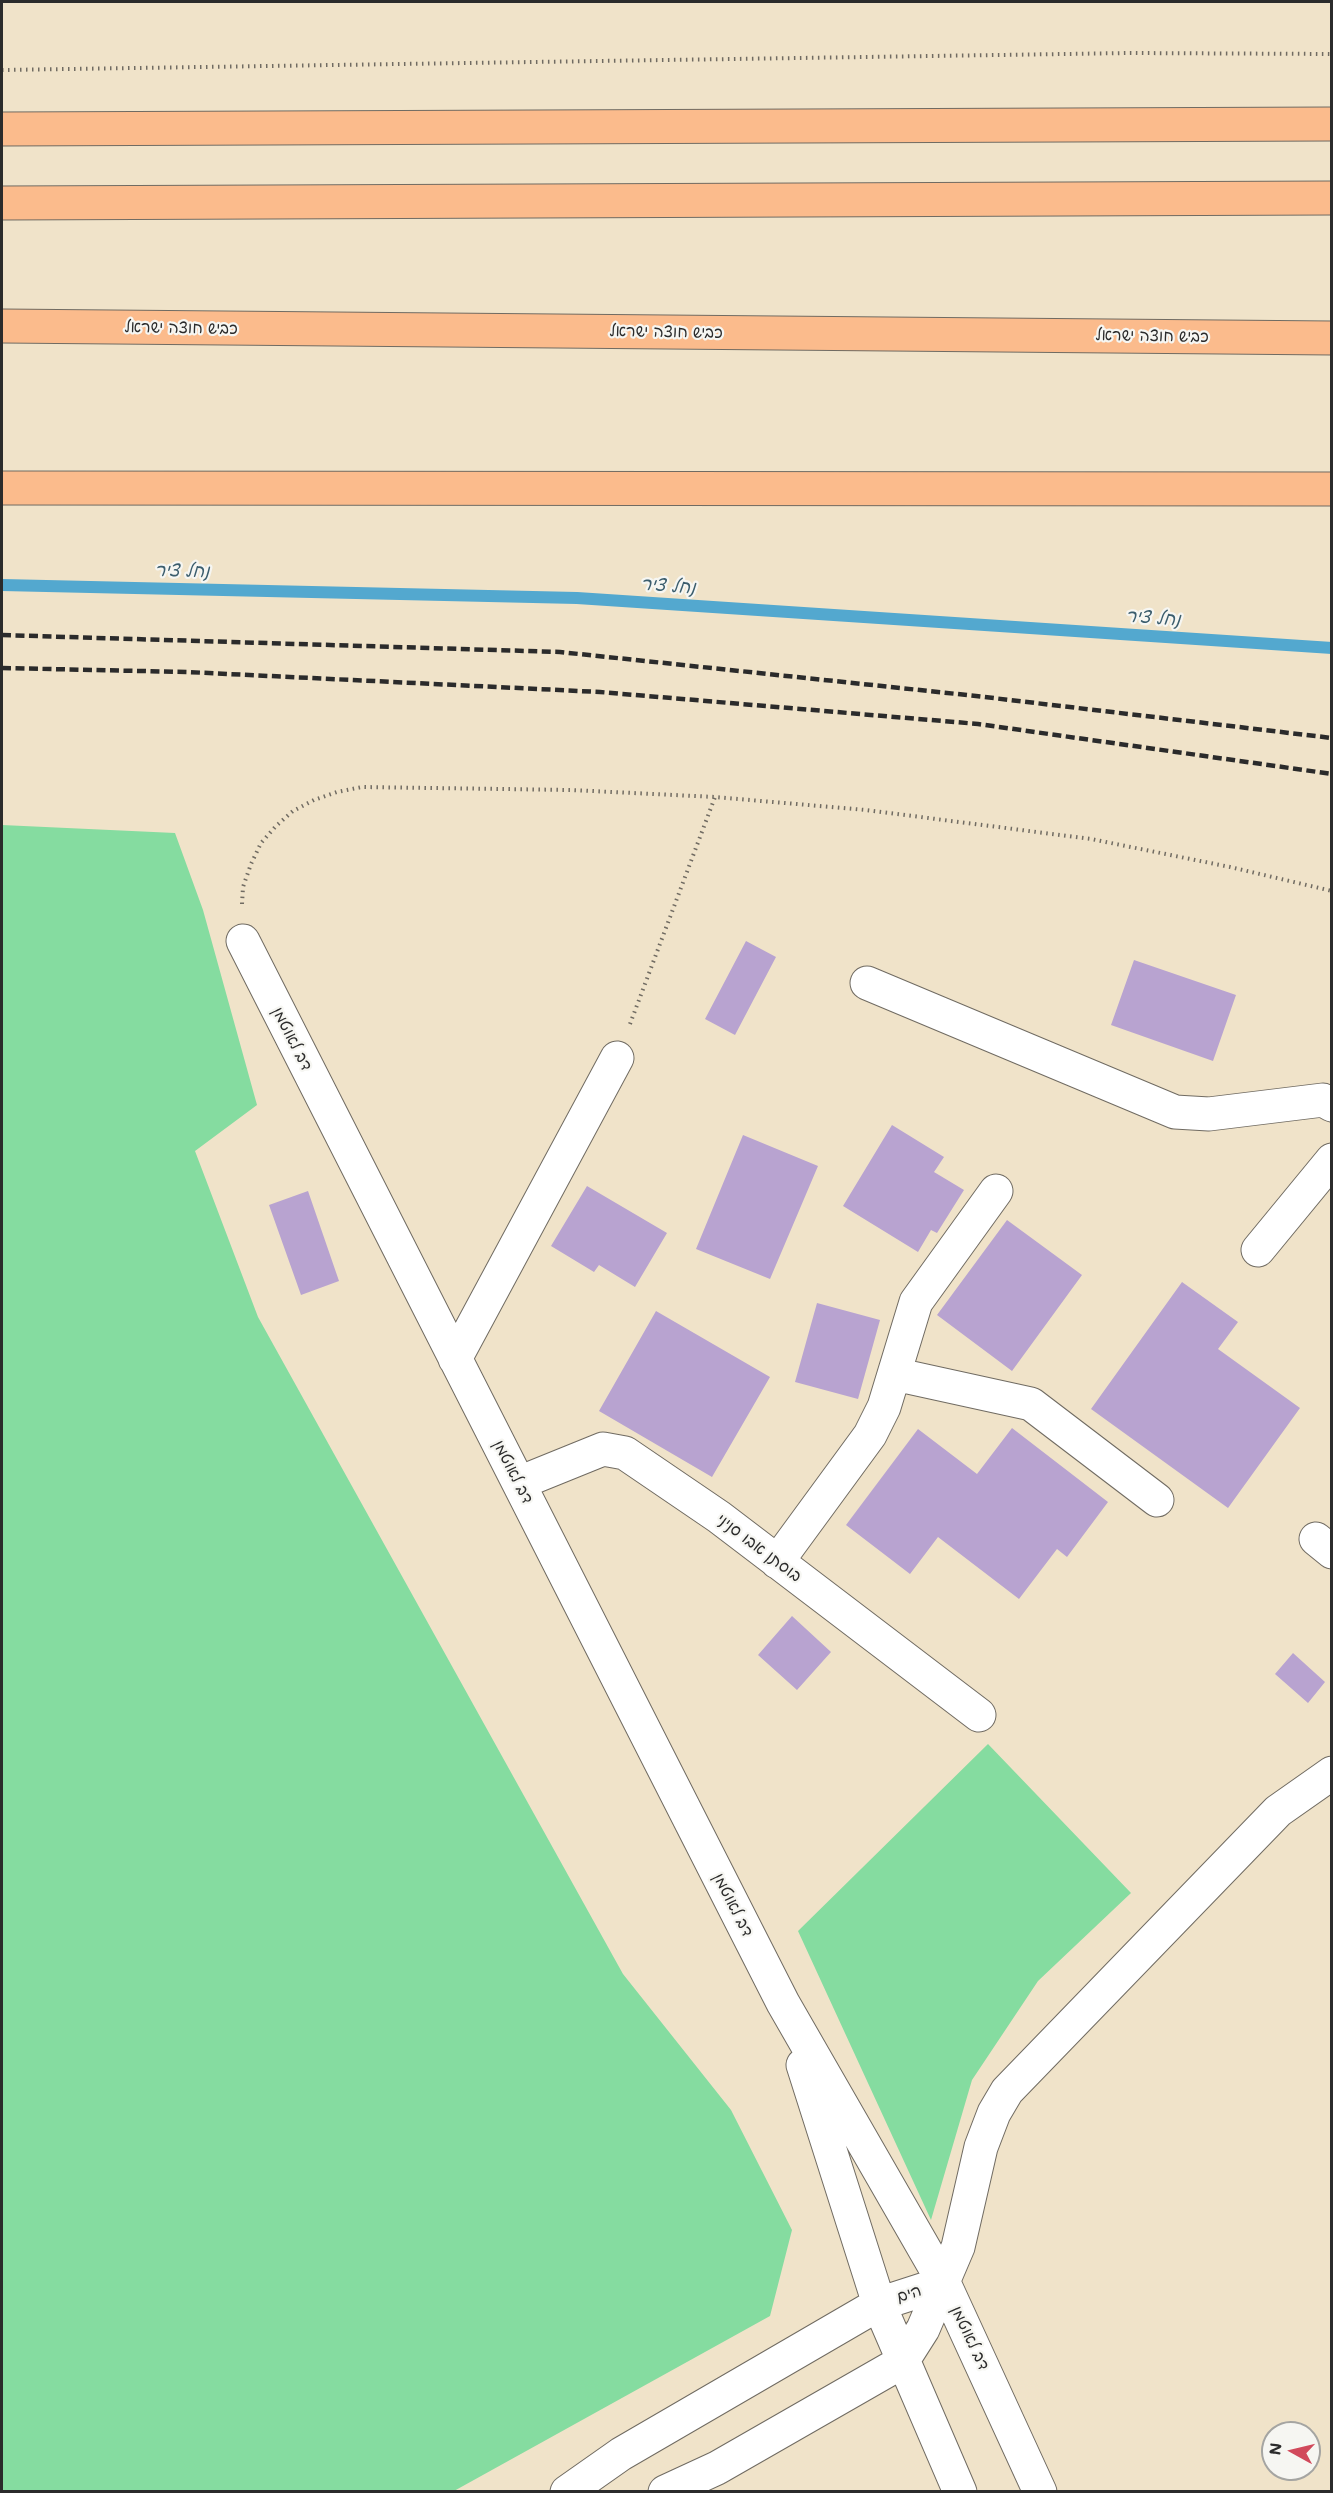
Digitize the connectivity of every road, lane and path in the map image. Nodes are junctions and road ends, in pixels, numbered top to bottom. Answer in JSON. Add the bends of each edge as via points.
{"nodes":[{"id":1,"x":1332,"y":54,"type":"edge"},
{"id":2,"x":2,"y":70,"type":"edge"},
{"id":3,"x":1332,"y":124,"type":"edge"},
{"id":4,"x":2,"y":129,"type":"edge"},
{"id":5,"x":1332,"y":198,"type":"edge"},
{"id":6,"x":2,"y":203,"type":"edge"},
{"id":7,"x":2,"y":326,"type":"edge"},
{"id":8,"x":1332,"y":338,"type":"edge"},
{"id":9,"x":2,"y":488,"type":"edge"},
{"id":10,"x":1332,"y":489,"type":"edge"},
{"id":11,"x":715,"y":797,"type":"junction"},
{"id":12,"x":1332,"y":891,"type":"edge"},
{"id":13,"x":243,"y":941,"type":"joint"},
{"id":14,"x":867,"y":983,"type":"dead end"},
{"id":15,"x":617,"y":1058,"type":"joint"},
{"id":16,"x":1332,"y":1105,"type":"edge"},
{"id":17,"x":1332,"y":1160,"type":"edge"},
{"id":18,"x":996,"y":1191,"type":"dead end"},
{"id":19,"x":1258,"y":1250,"type":"dead end"},
{"id":20,"x":455,"y":1359,"type":"junction"},
{"id":21,"x":894,"y":1374,"type":"junction"},
{"id":22,"x":519,"y":1483,"type":"junction"},
{"id":23,"x":1157,"y":1500,"type":"dead end"},
{"id":24,"x":777,"y":1562,"type":"junction"},
{"id":25,"x":979,"y":1715,"type":"dead end"},
{"id":26,"x":1332,"y":1773,"type":"edge"},
{"id":27,"x":783,"y":2003,"type":"junction"},
{"id":28,"x":944,"y":2283,"type":"junction"},
{"id":29,"x":879,"y":2304,"type":"junction"},
{"id":30,"x":902,"y":2362,"type":"junction"},
{"id":31,"x":567,"y":2492,"type":"edge"},
{"id":32,"x":665,"y":2492,"type":"edge"},
{"id":33,"x":960,"y":2492,"type":"edge"},
{"id":34,"x":1040,"y":2492,"type":"edge"}],
"edges":[{"from":1,"to":2,"type":"path","via":[[1130,53]]},
{"from":3,"to":4,"type":"main road"},
{"from":5,"to":6,"type":"main road"},
{"from":7,"to":8,"type":"main road","name":"כביש חוצה ישראל"},
{"from":9,"to":10,"type":"main road"},
{"from":11,"to":12,"type":"path","via":[[943,819],[1092,839]]},
{"from":11,"to":13,"type":"path","via":[[464,787],[362,787],[337,792],[293,811],[261,843],[243,887]]},
{"from":11,"to":15,"type":"path"},
{"from":13,"to":20,"type":"street","name":"דב לאוטמן"},
{"from":14,"to":16,"type":"street","via":[[1175,1112],[1209,1114],[1323,1100]]},
{"from":15,"to":20,"type":"street"},
{"from":17,"to":19,"type":"street"},
{"from":18,"to":21,"type":"street","via":[[916,1302]]},
{"from":20,"to":22,"type":"street","name":"דב לאוטמן"},
{"from":21,"to":23,"type":"street","via":[[1031,1404]]},
{"from":21,"to":24,"type":"street","via":[[870,1435]]},
{"from":22,"to":24,"type":"street","name":"בוסתן אבו סניני","via":[[603,1449],[625,1453]]},
{"from":22,"to":27,"type":"street","name":"דב לאוטמן"},
{"from":24,"to":25,"type":"street","name":"בוסתן אבו סניני"},
{"from":26,"to":28,"type":"street","via":[[1278,1811],[1007,2091],[981,2148],[964,2227]]},
{"from":27,"to":28,"type":"street","name":"דב לאוטמן"},
{"from":27,"to":29,"type":"street","name":"דב לאוטמן"},
{"from":28,"to":29,"type":"street","name":"הים"},
{"from":28,"to":30,"type":"street","name":"הים","via":[[923,2329]]},
{"from":28,"to":34,"type":"street","name":"דב לאוטמן"},
{"from":29,"to":30,"type":"street","name":"דב לאוטמן"},
{"from":29,"to":31,"type":"street","name":"הים","via":[[630,2448]]},
{"from":30,"to":32,"type":"street","name":"הים","via":[[717,2468]]},
{"from":30,"to":33,"type":"street","name":"דב לאוטמן"}]}
